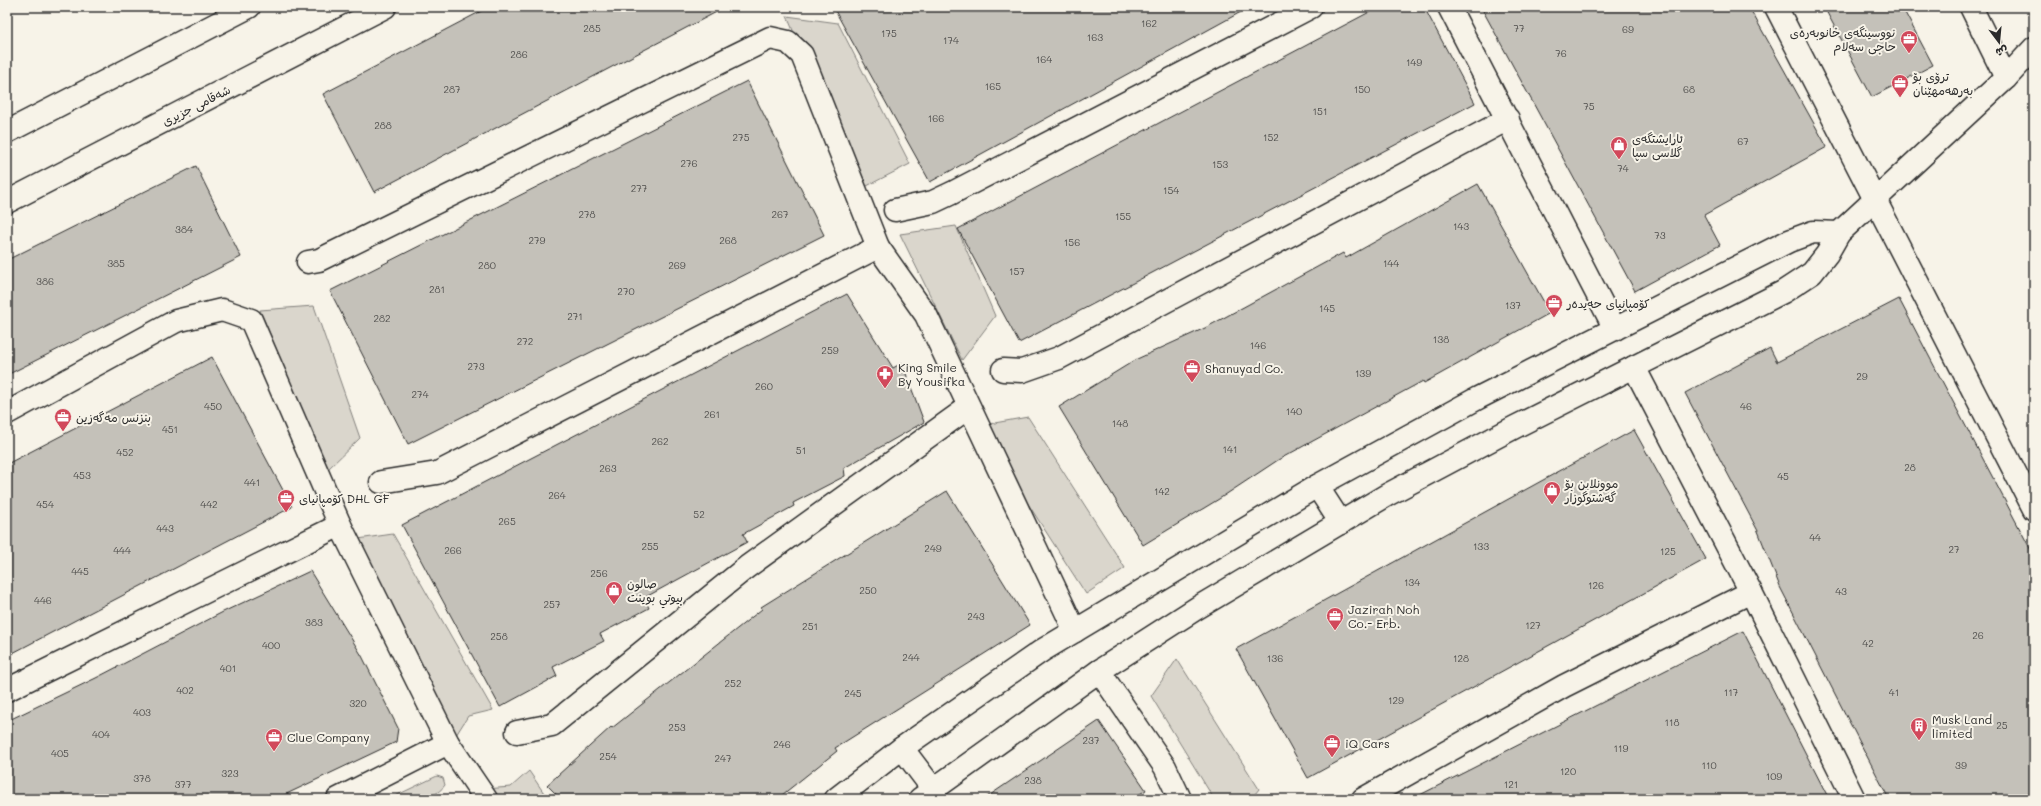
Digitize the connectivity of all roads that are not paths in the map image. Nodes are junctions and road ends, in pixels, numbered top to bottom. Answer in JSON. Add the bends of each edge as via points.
{"nodes":[{"id":1,"x":249,"y":7,"type":"edge"},
{"id":2,"x":385,"y":7,"type":"edge"},
{"id":3,"x":1311,"y":7,"type":"edge"},
{"id":4,"x":1450,"y":7,"type":"edge"},
{"id":5,"x":1776,"y":7,"type":"edge"},
{"id":6,"x":1971,"y":7,"type":"edge"},
{"id":7,"x":2034,"y":48,"type":"edge"},
{"id":8,"x":2006,"y":78,"type":"junction"},
{"id":9,"x":1508,"y":119,"type":"junction"},
{"id":10,"x":7,"y":132,"type":"edge"},
{"id":11,"x":1875,"y":200,"type":"junction"},
{"id":12,"x":7,"y":202,"type":"edge"},
{"id":13,"x":895,"y":210,"type":"dead end"},
{"id":14,"x":1840,"y":233,"type":"junction"},
{"id":15,"x":878,"y":247,"type":"junction"},
{"id":16,"x":308,"y":262,"type":"dead end"},
{"id":17,"x":1615,"y":329,"type":"junction"},
{"id":18,"x":1634,"y":367,"type":"junction"},
{"id":19,"x":1003,"y":370,"type":"dead end"},
{"id":20,"x":969,"y":407,"type":"junction"},
{"id":21,"x":7,"y":413,"type":"edge"},
{"id":22,"x":381,"y":482,"type":"dead end"},
{"id":23,"x":1317,"y":486,"type":"junction"},
{"id":24,"x":2034,"y":509,"type":"edge"},
{"id":25,"x":1341,"y":523,"type":"junction"},
{"id":26,"x":340,"y":525,"type":"junction"},
{"id":27,"x":1751,"y":592,"type":"junction"},
{"id":28,"x":1075,"y":631,"type":"junction"},
{"id":29,"x":1099,"y":671,"type":"junction"},
{"id":30,"x":7,"y":690,"type":"edge"},
{"id":31,"x":517,"y":732,"type":"dead end"},
{"id":32,"x":448,"y":742,"type":"junction"},
{"id":33,"x":902,"y":748,"type":"junction"},
{"id":34,"x":927,"y":794,"type":"edge"},
{"id":35,"x":479,"y":797,"type":"edge"},
{"id":36,"x":338,"y":799,"type":"edge"},
{"id":37,"x":836,"y":799,"type":"edge"},
{"id":38,"x":1180,"y":799,"type":"edge"},
{"id":39,"x":1363,"y":799,"type":"edge"},
{"id":40,"x":1854,"y":799,"type":"edge"}],
"edges":[{"from":1,"to":10,"type":"street"},
{"from":2,"to":12,"type":"street","name":"شەقامی جزیری"},
{"from":3,"to":13,"type":"street","via":[[952,193],[933,202]]},
{"from":4,"to":9,"type":"street"},
{"from":5,"to":11,"type":"street"},
{"from":6,"to":8,"type":"street"},
{"from":7,"to":8,"type":"street"},
{"from":8,"to":11,"type":"street"},
{"from":9,"to":17,"type":"street"},
{"from":9,"to":19,"type":"street","via":[[1059,358],[1022,371]]},
{"from":11,"to":14,"type":"street"},
{"from":11,"to":24,"type":"street"},
{"from":14,"to":17,"type":"street","via":[[1813,232],[1789,241]]},
{"from":14,"to":18,"type":"street","via":[[1812,273],[1783,292]]},
{"from":15,"to":16,"type":"street","via":[[802,55],[788,42],[770,38],[318,260]]},
{"from":15,"to":20,"type":"street","via":[[926,315]]},
{"from":15,"to":22,"type":"street","via":[[437,473]]},
{"from":17,"to":23,"type":"street","via":[[1478,398]]},
{"from":18,"to":25,"type":"street","via":[[1408,484]]},
{"from":18,"to":27,"type":"street"},
{"from":20,"to":28,"type":"street"},
{"from":20,"to":31,"type":"street","via":[[747,567],[552,725]]},
{"from":21,"to":26,"type":"street","via":[[176,321],[222,310],[244,317],[251,320]]},
{"from":23,"to":25,"type":"street"},
{"from":23,"to":28,"type":"street"},
{"from":25,"to":29,"type":"street","via":[[1197,608]]},
{"from":26,"to":30,"type":"street"},
{"from":26,"to":32,"type":"street"},
{"from":27,"to":39,"type":"street","via":[[1564,686]]},
{"from":27,"to":40,"type":"street"},
{"from":28,"to":33,"type":"street","via":[[1043,650]]},
{"from":29,"to":34,"type":"street"},
{"from":29,"to":38,"type":"street","via":[[1165,767]]},
{"from":32,"to":35,"type":"street"},
{"from":32,"to":36,"type":"street"},
{"from":33,"to":34,"type":"street"},
{"from":33,"to":37,"type":"street"}]}
